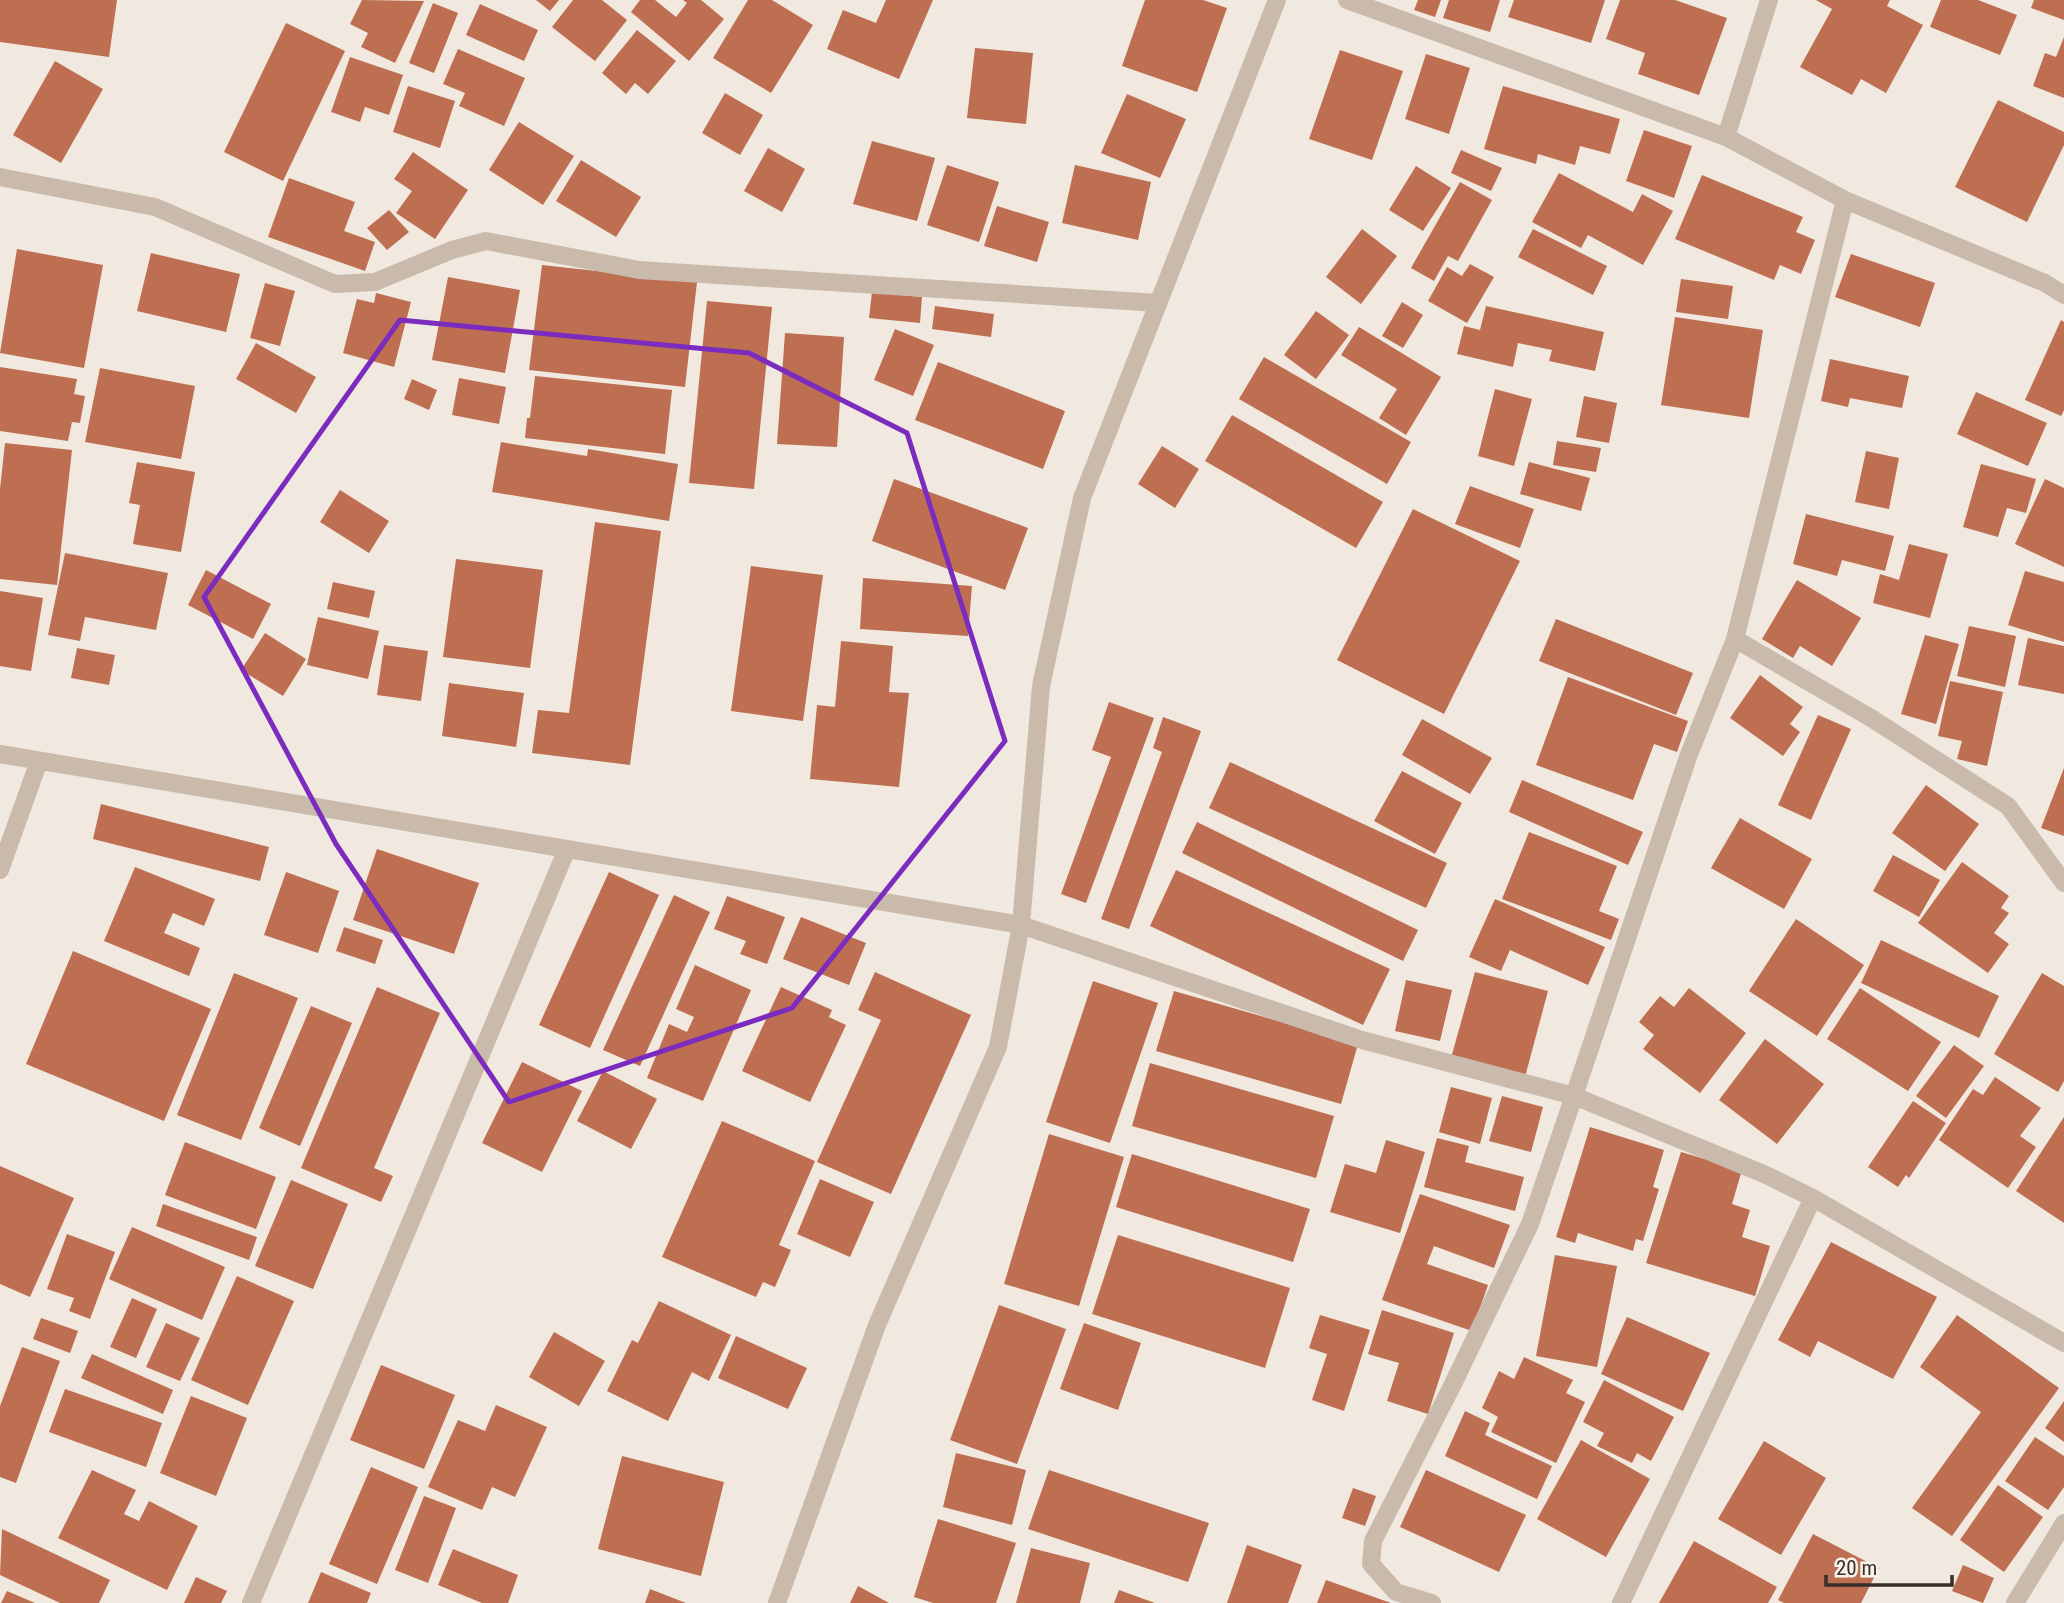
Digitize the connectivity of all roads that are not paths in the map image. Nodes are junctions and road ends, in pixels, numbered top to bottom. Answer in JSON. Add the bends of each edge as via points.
{"nodes":[{"id":1,"x":1277,"y":0,"type":"edge"},
{"id":2,"x":1347,"y":0,"type":"edge"},
{"id":3,"x":1769,"y":0,"type":"edge"},
{"id":4,"x":1726,"y":137,"type":"junction"},
{"id":5,"x":0,"y":177,"type":"edge"},
{"id":6,"x":1845,"y":200,"type":"junction"},
{"id":7,"x":2064,"y":295,"type":"edge"},
{"id":8,"x":1158,"y":303,"type":"junction"},
{"id":9,"x":1735,"y":639,"type":"junction"},
{"id":10,"x":0,"y":754,"type":"edge"},
{"id":11,"x":40,"y":761,"type":"junction"},
{"id":12,"x":567,"y":849,"type":"junction"},
{"id":13,"x":0,"y":870,"type":"edge"},
{"id":14,"x":2064,"y":883,"type":"edge"},
{"id":15,"x":1021,"y":925,"type":"junction"},
{"id":16,"x":1574,"y":1096,"type":"junction"},
{"id":17,"x":1813,"y":1198,"type":"junction"},
{"id":18,"x":2064,"y":1343,"type":"edge"},
{"id":19,"x":2064,"y":1523,"type":"edge"},
{"id":20,"x":251,"y":1603,"type":"edge"},
{"id":21,"x":777,"y":1603,"type":"edge"},
{"id":22,"x":1432,"y":1603,"type":"edge"},
{"id":23,"x":1621,"y":1603,"type":"edge"},
{"id":24,"x":2015,"y":1603,"type":"edge"}],
"edges":[{"from":1,"to":8,"type":"street"},
{"from":2,"to":4,"type":"street"},
{"from":3,"to":4,"type":"street"},
{"from":4,"to":6,"type":"street"},
{"from":5,"to":8,"type":"street","via":[[155,207],[335,284],[375,282],[486,241],[639,270]]},
{"from":6,"to":7,"type":"street"},
{"from":6,"to":9,"type":"street"},
{"from":8,"to":15,"type":"street","via":[[1082,498],[1041,686]]},
{"from":9,"to":14,"type":"street","via":[[1871,718],[2008,806]]},
{"from":9,"to":16,"type":"street","via":[[1688,757]]},
{"from":10,"to":11,"type":"street"},
{"from":11,"to":12,"type":"street"},
{"from":11,"to":13,"type":"street"},
{"from":12,"to":15,"type":"street"},
{"from":12,"to":20,"type":"street"},
{"from":15,"to":16,"type":"street","via":[[1362,1040]]},
{"from":15,"to":21,"type":"street","via":[[998,1047],[877,1325]]},
{"from":16,"to":17,"type":"street"},
{"from":16,"to":22,"type":"street","via":[[1530,1224],[1373,1541],[1371,1564],[1396,1592]]},
{"from":17,"to":18,"type":"street"},
{"from":17,"to":23,"type":"street"},
{"from":19,"to":24,"type":"street"}]}
